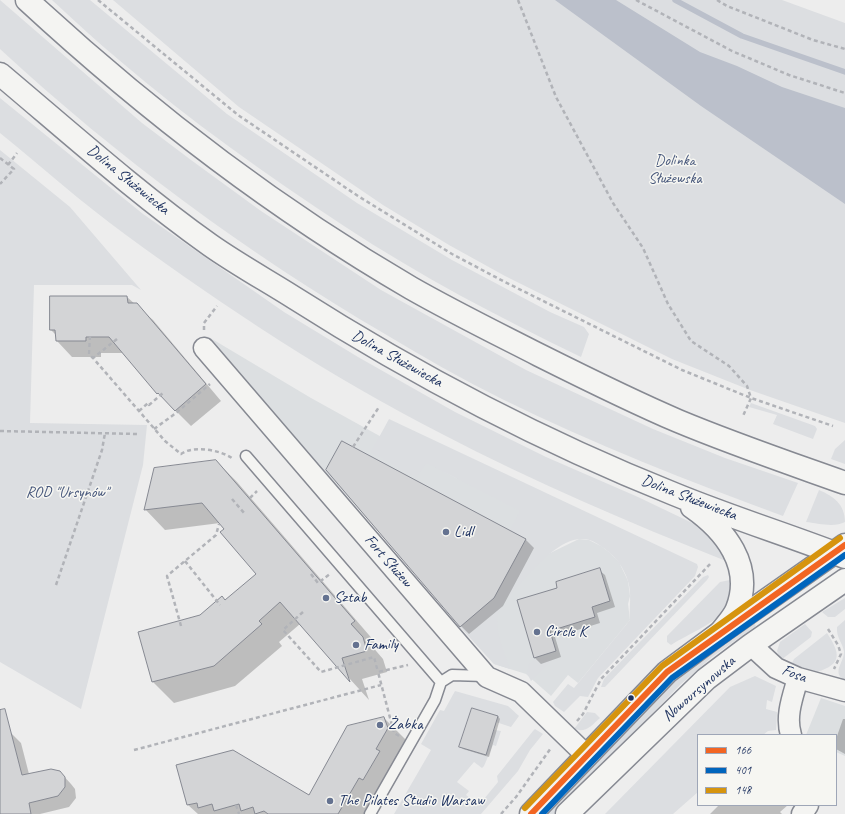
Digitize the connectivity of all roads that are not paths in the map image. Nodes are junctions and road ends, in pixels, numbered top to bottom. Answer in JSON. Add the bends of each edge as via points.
{"nodes":[{"id":1,"x":27,"y":0,"type":"edge"},
{"id":2,"x":0,"y":74,"type":"edge"},
{"id":3,"x":204,"y":348,"type":"road end"},
{"id":4,"x":246,"y":456,"type":"dead end"},
{"id":5,"x":845,"y":483,"type":"edge"},
{"id":6,"x":675,"y":494,"type":"junction"},
{"id":7,"x":841,"y":551,"type":"edge"},
{"id":8,"x":845,"y":580,"type":"edge"},
{"id":9,"x":721,"y":632,"type":"junction"},
{"id":10,"x":751,"y":645,"type":"junction"},
{"id":11,"x":487,"y":676,"type":"junction"},
{"id":12,"x":798,"y":678,"type":"junction"},
{"id":13,"x":441,"y":682,"type":"junction"},
{"id":14,"x":845,"y":691,"type":"edge"},
{"id":15,"x":791,"y":734,"type":"edge"},
{"id":16,"x":587,"y":756,"type":"junction"},
{"id":17,"x":370,"y":814,"type":"edge"},
{"id":18,"x":531,"y":814,"type":"edge"},
{"id":19,"x":568,"y":814,"type":"edge"}],
"edges":[{"from":1,"to":5,"type":"main road","via":[[89,57],[156,113],[248,182],[412,288],[592,382],[678,421]]},
{"from":2,"to":6,"type":"main road","name":"Dolina Służewiecka","via":[[101,160],[210,245],[339,326],[421,374],[540,435]]},
{"from":3,"to":11,"type":"street","name":"Fort Służew"},
{"from":4,"to":13,"type":"lane"},
{"from":6,"to":7,"type":"main road","name":"Dolina Służewiecka"},
{"from":6,"to":9,"type":"main road","via":[[711,520],[729,541],[740,568],[743,582],[741,596],[736,610]]},
{"from":7,"to":9,"type":"main road","name":"Nowoursynowska"},
{"from":8,"to":10,"type":"main road","name":"Nowoursynowska"},
{"from":9,"to":16,"type":"main road","name":"Nowoursynowska","via":[[667,672]]},
{"from":10,"to":12,"type":"street","name":"Fosa","via":[[776,668]]},
{"from":10,"to":19,"type":"main road","name":"Nowoursynowska","via":[[706,679]]},
{"from":11,"to":13,"type":"lane","via":[[452,675]]},
{"from":11,"to":16,"type":"street","name":"Fort Służew","via":[[521,692]]},
{"from":12,"to":14,"type":"street","name":"Fosa"},
{"from":12,"to":15,"type":"street","via":[[790,707]]},
{"from":13,"to":17,"type":"lane","via":[[435,700]]},
{"from":16,"to":18,"type":"main road","name":"Nowoursynowska"}]}
